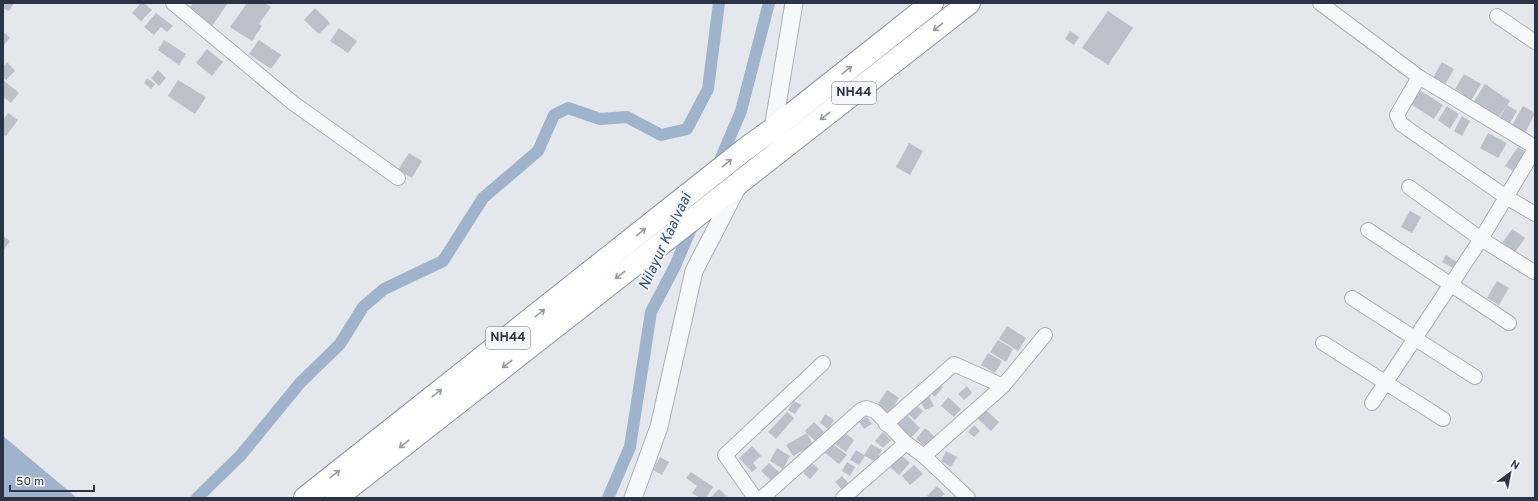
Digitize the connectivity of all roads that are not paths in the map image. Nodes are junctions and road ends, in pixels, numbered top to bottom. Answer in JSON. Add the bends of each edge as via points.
{"nodes":[{"id":1,"x":173,"y":3,"type":"edge"},
{"id":2,"x":794,"y":3,"type":"edge"},
{"id":3,"x":932,"y":3,"type":"edge"},
{"id":4,"x":969,"y":3,"type":"edge"},
{"id":5,"x":1320,"y":3,"type":"edge"},
{"id":6,"x":1497,"y":16,"type":"dead end"},
{"id":7,"x":1535,"y":42,"type":"edge"},
{"id":8,"x":1419,"y":77,"type":"junction"},
{"id":9,"x":772,"y":129,"type":"junction"},
{"id":10,"x":785,"y":148,"type":"junction"},
{"id":11,"x":1535,"y":148,"type":"edge"},
{"id":12,"x":398,"y":178,"type":"dead end"},
{"id":13,"x":740,"y":183,"type":"junction"},
{"id":14,"x":1409,"y":187,"type":"dead end"},
{"id":15,"x":1506,"y":197,"type":"junction"},
{"id":16,"x":1535,"y":214,"type":"edge"},
{"id":17,"x":1368,"y":230,"type":"dead end"},
{"id":18,"x":1481,"y":239,"type":"junction"},
{"id":19,"x":1534,"y":272,"type":"edge"},
{"id":20,"x":1451,"y":286,"type":"junction"},
{"id":21,"x":1352,"y":298,"type":"dead end"},
{"id":22,"x":1509,"y":323,"type":"dead end"},
{"id":23,"x":1045,"y":335,"type":"dead end"},
{"id":24,"x":1415,"y":338,"type":"junction"},
{"id":25,"x":1323,"y":343,"type":"dead end"},
{"id":26,"x":823,"y":364,"type":"dead end"},
{"id":27,"x":1475,"y":377,"type":"dead end"},
{"id":28,"x":1386,"y":382,"type":"junction"},
{"id":29,"x":1003,"y":386,"type":"junction"},
{"id":30,"x":1372,"y":404,"type":"dead end"},
{"id":31,"x":1443,"y":419,"type":"dead end"},
{"id":32,"x":886,"y":424,"type":"junction"},
{"id":33,"x":906,"y":443,"type":"junction"},
{"id":34,"x":924,"y":456,"type":"junction"},
{"id":35,"x":638,"y":495,"type":"edge"},
{"id":36,"x":305,"y":498,"type":"edge"},
{"id":37,"x":336,"y":498,"type":"edge"},
{"id":38,"x":755,"y":498,"type":"edge"},
{"id":39,"x":762,"y":498,"type":"edge"},
{"id":40,"x":843,"y":498,"type":"edge"},
{"id":41,"x":968,"y":498,"type":"edge"}],
"edges":[{"from":1,"to":12,"type":"street","via":[[293,103]]},
{"from":2,"to":9,"type":"street"},
{"from":9,"to":3,"type":"highway","number":"NH44","one_way":true},
{"from":4,"to":10,"type":"highway","number":"NH44","one_way":true},
{"from":5,"to":8,"type":"street"},
{"from":6,"to":7,"type":"street"},
{"from":8,"to":11,"type":"street"},
{"from":8,"to":15,"type":"street","via":[[1400,108],[1397,115],[1399,121]]},
{"from":9,"to":10,"type":"street"},
{"from":36,"to":9,"type":"highway","number":"NH44","one_way":true},
{"from":10,"to":13,"type":"highway","number":"NH44"},
{"from":11,"to":15,"type":"street"},
{"from":13,"to":35,"type":"street","via":[[694,271],[659,427]]},
{"from":13,"to":37,"type":"highway","number":"NH44","one_way":true},
{"from":14,"to":18,"type":"street"},
{"from":15,"to":16,"type":"street"},
{"from":15,"to":18,"type":"street"},
{"from":17,"to":20,"type":"street"},
{"from":18,"to":19,"type":"street"},
{"from":18,"to":20,"type":"street"},
{"from":20,"to":22,"type":"street"},
{"from":20,"to":24,"type":"street"},
{"from":21,"to":24,"type":"street"},
{"from":23,"to":29,"type":"street"},
{"from":24,"to":27,"type":"street"},
{"from":24,"to":28,"type":"street"},
{"from":25,"to":28,"type":"street"},
{"from":26,"to":38,"type":"street","via":[[725,455]]},
{"from":28,"to":30,"type":"street"},
{"from":28,"to":31,"type":"street"},
{"from":29,"to":32,"type":"street","via":[[954,364]]},
{"from":29,"to":34,"type":"street"},
{"from":32,"to":33,"type":"street"},
{"from":32,"to":39,"type":"street","via":[[871,409],[861,410]]},
{"from":33,"to":34,"type":"street"},
{"from":33,"to":40,"type":"street"},
{"from":34,"to":41,"type":"street"}]}
